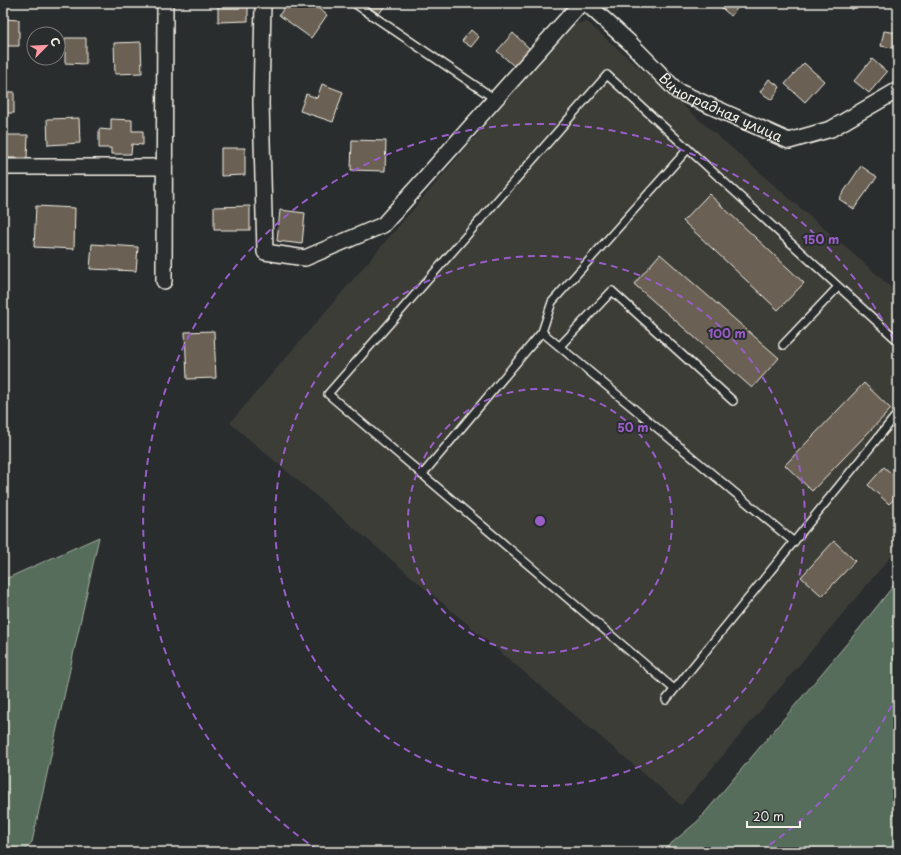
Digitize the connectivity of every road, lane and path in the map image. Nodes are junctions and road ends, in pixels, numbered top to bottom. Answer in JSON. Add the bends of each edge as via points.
{"nodes":[{"id":1,"x":165,"y":3,"type":"edge"},
{"id":2,"x":263,"y":3,"type":"edge"},
{"id":3,"x":354,"y":3,"type":"edge"},
{"id":4,"x":581,"y":3,"type":"edge"},
{"id":5,"x":586,"y":3,"type":"edge"},
{"id":6,"x":898,"y":90,"type":"edge"},
{"id":7,"x":495,"y":99,"type":"junction"},
{"id":8,"x":688,"y":149,"type":"junction"},
{"id":9,"x":164,"y":167,"type":"junction"},
{"id":10,"x":3,"y":168,"type":"edge"},
{"id":11,"x":164,"y":281,"type":"dead end"},
{"id":12,"x":838,"y":287,"type":"junction"},
{"id":13,"x":542,"y":332,"type":"junction"},
{"id":14,"x":898,"y":341,"type":"edge"},
{"id":15,"x":783,"y":345,"type":"dead end"},
{"id":16,"x":560,"y":346,"type":"junction"},
{"id":17,"x":734,"y":401,"type":"dead end"},
{"id":18,"x":898,"y":413,"type":"edge"},
{"id":19,"x":422,"y":474,"type":"junction"},
{"id":20,"x":794,"y":542,"type":"junction"},
{"id":21,"x":674,"y":689,"type":"junction"},
{"id":22,"x":666,"y":700,"type":"dead end"}],
"edges":[{"from":1,"to":9,"type":"street"},
{"from":2,"to":7,"type":"street","via":[[261,103],[265,252],[305,258],[383,225]]},
{"from":3,"to":7,"type":"lane"},
{"from":4,"to":7,"type":"street"},
{"from":5,"to":6,"type":"street","name":"Виноградная улица","via":[[677,91],[789,141],[831,129]]},
{"from":8,"to":12,"type":"lane"},
{"from":8,"to":13,"type":"lane","via":[[552,302]]},
{"from":8,"to":19,"type":"lane","via":[[607,75],[328,394]]},
{"from":9,"to":10,"type":"street"},
{"from":9,"to":11,"type":"street"},
{"from":12,"to":14,"type":"lane"},
{"from":12,"to":15,"type":"lane"},
{"from":13,"to":16,"type":"lane"},
{"from":13,"to":19,"type":"lane"},
{"from":16,"to":17,"type":"lane","via":[[612,291]]},
{"from":16,"to":20,"type":"lane"},
{"from":18,"to":20,"type":"lane"},
{"from":19,"to":21,"type":"lane"},
{"from":20,"to":21,"type":"lane"},
{"from":21,"to":22,"type":"lane"}]}
